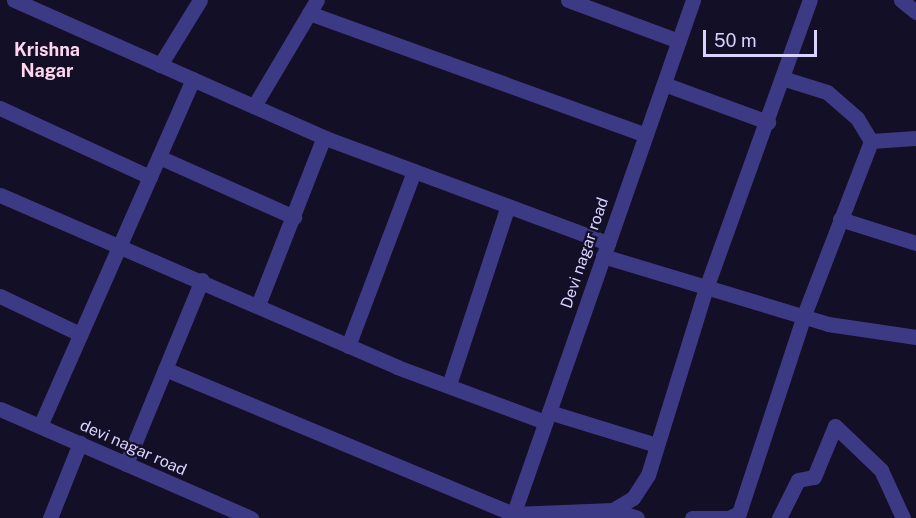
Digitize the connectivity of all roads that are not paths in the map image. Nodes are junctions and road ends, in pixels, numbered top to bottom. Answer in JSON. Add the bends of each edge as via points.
{"nodes":[{"id":1,"x":14,"y":0,"type":"edge"},
{"id":2,"x":200,"y":0,"type":"edge"},
{"id":3,"x":568,"y":0,"type":"edge"},
{"id":4,"x":693,"y":0,"type":"edge"},
{"id":5,"x":810,"y":0,"type":"edge"},
{"id":6,"x":901,"y":0,"type":"edge"},
{"id":7,"x":313,"y":6,"type":"edge"},
{"id":8,"x":916,"y":12,"type":"edge"},
{"id":9,"x":679,"y":41,"type":"junction"},
{"id":10,"x":160,"y":64,"type":"junction"},
{"id":11,"x":782,"y":78,"type":"junction"},
{"id":12,"x":193,"y":79,"type":"junction"},
{"id":13,"x":664,"y":84,"type":"junction"},
{"id":14,"x":254,"y":106,"type":"junction"},
{"id":15,"x":0,"y":108,"type":"edge"},
{"id":16,"x":768,"y":122,"type":"junction"},
{"id":17,"x":646,"y":135,"type":"junction"},
{"id":18,"x":324,"y":137,"type":"junction"},
{"id":19,"x":916,"y":138,"type":"edge"},
{"id":20,"x":872,"y":141,"type":"junction"},
{"id":21,"x":159,"y":157,"type":"junction"},
{"id":22,"x":414,"y":171,"type":"junction"},
{"id":23,"x":150,"y":177,"type":"junction"},
{"id":24,"x":0,"y":195,"type":"edge"},
{"id":25,"x":508,"y":206,"type":"junction"},
{"id":26,"x":294,"y":217,"type":"junction"},
{"id":27,"x":840,"y":219,"type":"junction"},
{"id":28,"x":916,"y":243,"type":"edge"},
{"id":29,"x":118,"y":248,"type":"junction"},
{"id":30,"x":606,"y":249,"type":"junction"},
{"id":31,"x":202,"y":280,"type":"junction"},
{"id":32,"x":707,"y":286,"type":"junction"},
{"id":33,"x":0,"y":296,"type":"edge"},
{"id":34,"x":258,"y":305,"type":"junction"},
{"id":35,"x":804,"y":315,"type":"junction"},
{"id":36,"x":80,"y":334,"type":"junction"},
{"id":37,"x":916,"y":337,"type":"edge"},
{"id":38,"x":348,"y":346,"type":"junction"},
{"id":39,"x":165,"y":369,"type":"junction"},
{"id":40,"x":448,"y":386,"type":"junction"},
{"id":41,"x":0,"y":409,"type":"edge"},
{"id":42,"x":547,"y":417,"type":"junction"},
{"id":43,"x":40,"y":426,"type":"junction"},
{"id":44,"x":80,"y":443,"type":"junction"},
{"id":45,"x":656,"y":445,"type":"junction"},
{"id":46,"x":126,"y":464,"type":"junction"},
{"id":47,"x":613,"y":510,"type":"junction"},
{"id":48,"x":513,"y":516,"type":"edge"},
{"id":49,"x":574,"y":516,"type":"edge"},
{"id":50,"x":735,"y":517,"type":"edge"},
{"id":51,"x":50,"y":518,"type":"edge"},
{"id":52,"x":251,"y":518,"type":"edge"},
{"id":53,"x":637,"y":518,"type":"edge"},
{"id":54,"x":692,"y":518,"type":"edge"},
{"id":55,"x":779,"y":518,"type":"edge"},
{"id":56,"x":903,"y":518,"type":"edge"}],
"edges":[{"from":1,"to":10,"type":"street"},
{"from":2,"to":10,"type":"street"},
{"from":3,"to":9,"type":"street"},
{"from":4,"to":9,"type":"street","name":"Devi nagar road"},
{"from":5,"to":11,"type":"street"},
{"from":6,"to":8,"type":"street"},
{"from":7,"to":14,"type":"street"},
{"from":7,"to":17,"type":"street"},
{"from":9,"to":13,"type":"street","name":"Devi nagar road"},
{"from":10,"to":12,"type":"street"},
{"from":11,"to":16,"type":"street"},
{"from":11,"to":20,"type":"street","via":[[827,92],[857,118]]},
{"from":12,"to":14,"type":"street"},
{"from":12,"to":21,"type":"street"},
{"from":13,"to":16,"type":"street"},
{"from":13,"to":17,"type":"street","name":"Devi nagar road"},
{"from":14,"to":18,"type":"street"},
{"from":15,"to":23,"type":"street"},
{"from":16,"to":32,"type":"street"},
{"from":17,"to":30,"type":"street","name":"Devi nagar road"},
{"from":18,"to":22,"type":"street"},
{"from":18,"to":26,"type":"street"},
{"from":19,"to":20,"type":"street"},
{"from":20,"to":27,"type":"street"},
{"from":21,"to":23,"type":"street"},
{"from":21,"to":26,"type":"street"},
{"from":22,"to":25,"type":"street"},
{"from":22,"to":38,"type":"street"},
{"from":23,"to":29,"type":"street"},
{"from":24,"to":29,"type":"street"},
{"from":25,"to":30,"type":"street"},
{"from":25,"to":40,"type":"street"},
{"from":26,"to":34,"type":"street"},
{"from":27,"to":28,"type":"street"},
{"from":27,"to":35,"type":"street"},
{"from":29,"to":31,"type":"street"},
{"from":29,"to":36,"type":"street"},
{"from":30,"to":32,"type":"street"},
{"from":30,"to":42,"type":"street","name":"Devi nagar road"},
{"from":31,"to":34,"type":"street"},
{"from":31,"to":39,"type":"street"},
{"from":32,"to":35,"type":"street"},
{"from":32,"to":45,"type":"street"},
{"from":33,"to":36,"type":"street"},
{"from":34,"to":38,"type":"street"},
{"from":35,"to":37,"type":"street"},
{"from":35,"to":50,"type":"street"},
{"from":36,"to":43,"type":"street"},
{"from":38,"to":40,"type":"street"},
{"from":39,"to":46,"type":"street"},
{"from":39,"to":48,"type":"street"},
{"from":40,"to":42,"type":"street"},
{"from":41,"to":43,"type":"street","name":"devi nagar road"},
{"from":42,"to":45,"type":"street"},
{"from":42,"to":48,"type":"street","name":"Devi nagar road"},
{"from":43,"to":44,"type":"street","name":"devi nagar road"},
{"from":44,"to":46,"type":"street","name":"devi nagar road"},
{"from":44,"to":51,"type":"street"},
{"from":45,"to":47,"type":"street","via":[[638,490]]},
{"from":46,"to":52,"type":"street","name":"devi nagar road"},
{"from":47,"to":49,"type":"street"},
{"from":47,"to":53,"type":"street"},
{"from":48,"to":49,"type":"street"},
{"from":50,"to":54,"type":"street"},
{"from":55,"to":56,"type":"street","via":[[798,480],[814,477],[835,426],[881,470]]}]}
